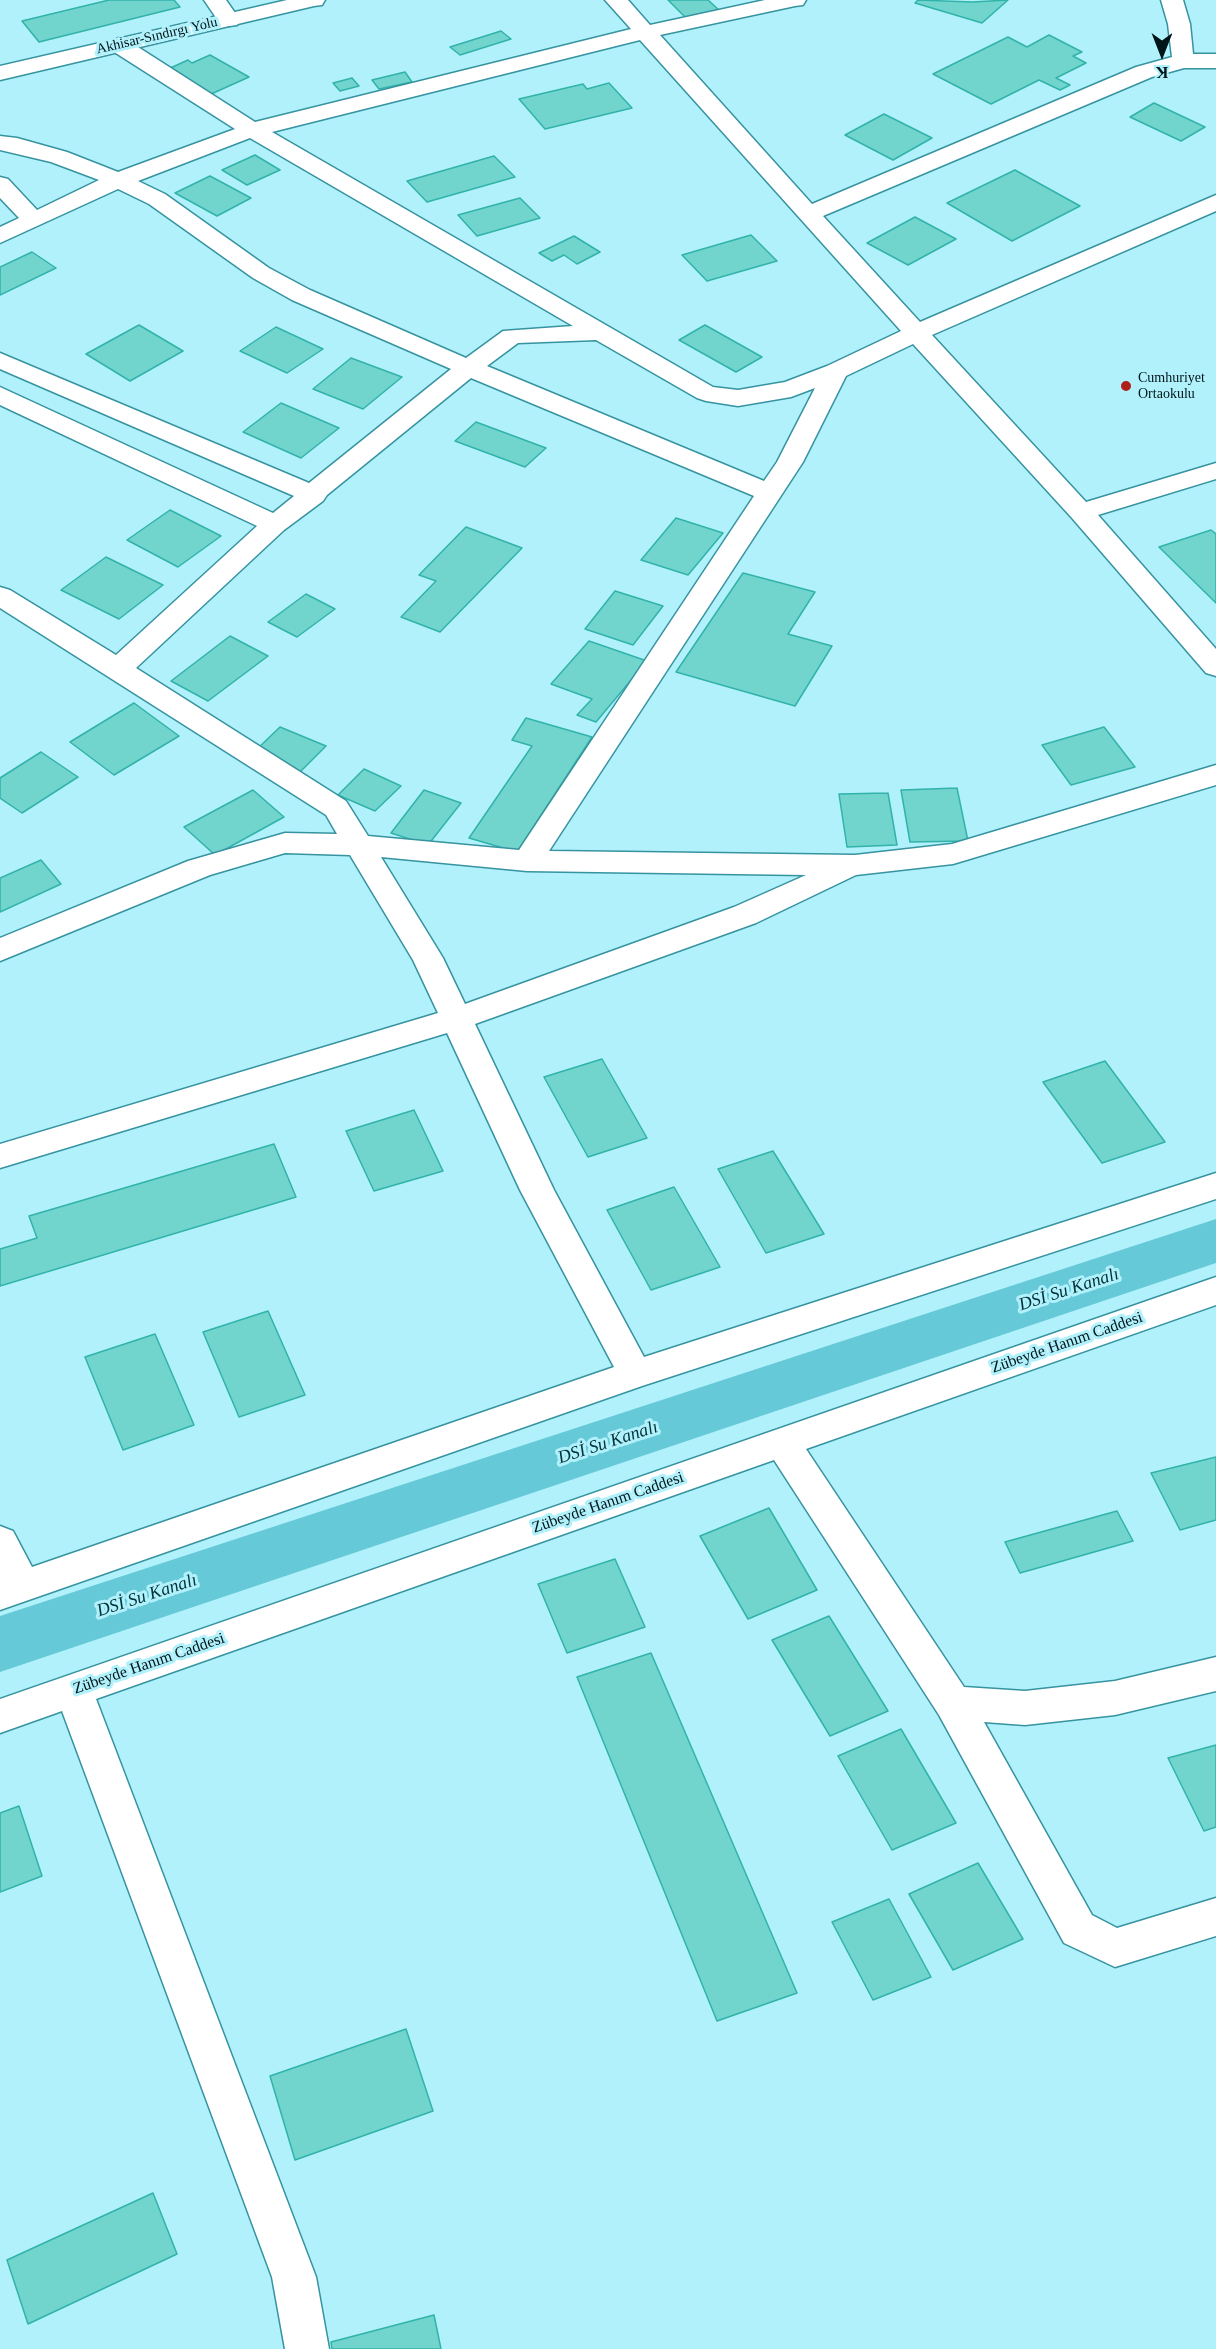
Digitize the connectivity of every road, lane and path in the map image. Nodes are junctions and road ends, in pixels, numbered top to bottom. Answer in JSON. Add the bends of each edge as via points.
{"nodes":[{"id":1,"x":215,"y":0,"type":"edge"},
{"id":2,"x":314,"y":0,"type":"edge"},
{"id":3,"x":616,"y":0,"type":"edge"},
{"id":4,"x":795,"y":0,"type":"edge"},
{"id":5,"x":1172,"y":0,"type":"edge"},
{"id":6,"x":229,"y":20,"type":"junction"},
{"id":7,"x":646,"y":32,"type":"junction"},
{"id":8,"x":119,"y":45,"type":"junction"},
{"id":9,"x":1183,"y":61,"type":"junction"},
{"id":10,"x":1216,"y":61,"type":"edge"},
{"id":11,"x":0,"y":73,"type":"edge"},
{"id":12,"x":252,"y":130,"type":"junction"},
{"id":13,"x":0,"y":143,"type":"edge"},
{"id":14,"x":118,"y":180,"type":"junction"},
{"id":15,"x":0,"y":184,"type":"edge"},
{"id":16,"x":1216,"y":202,"type":"edge"},
{"id":17,"x":810,"y":213,"type":"junction"},
{"id":18,"x":34,"y":220,"type":"junction"},
{"id":19,"x":0,"y":236,"type":"edge"},
{"id":20,"x":516,"y":283,"type":"junction"},
{"id":21,"x":601,"y":332,"type":"junction"},
{"id":22,"x":916,"y":333,"type":"junction"},
{"id":23,"x":512,"y":336,"type":"junction"},
{"id":24,"x":0,"y":360,"type":"edge"},
{"id":25,"x":468,"y":368,"type":"junction"},
{"id":26,"x":836,"y":371,"type":"junction"},
{"id":27,"x":68,"y":389,"type":"junction"},
{"id":28,"x":7,"y":405,"type":"edge"},
{"id":29,"x":1216,"y":471,"type":"edge"},
{"id":30,"x":770,"y":493,"type":"junction"},
{"id":31,"x":315,"y":495,"type":"junction"},
{"id":32,"x":1081,"y":512,"type":"junction"},
{"id":33,"x":275,"y":524,"type":"junction"},
{"id":34,"x":0,"y":596,"type":"edge"},
{"id":35,"x":1216,"y":668,"type":"edge"},
{"id":36,"x":118,"y":669,"type":"junction"},
{"id":37,"x":1216,"y":775,"type":"edge"},
{"id":38,"x":359,"y":845,"type":"junction"},
{"id":39,"x":527,"y":861,"type":"junction"},
{"id":40,"x":855,"y":865,"type":"junction"},
{"id":41,"x":0,"y":950,"type":"edge"},
{"id":42,"x":456,"y":1019,"type":"junction"},
{"id":43,"x":0,"y":1156,"type":"edge"},
{"id":44,"x":1216,"y":1186,"type":"edge"},
{"id":45,"x":1216,"y":1291,"type":"edge"},
{"id":46,"x":634,"y":1374,"type":"junction"},
{"id":47,"x":782,"y":1442,"type":"junction"},
{"id":48,"x":0,"y":1542,"type":"edge"},
{"id":49,"x":11,"y":1590,"type":"edge"},
{"id":50,"x":1216,"y":1674,"type":"edge"},
{"id":51,"x":74,"y":1690,"type":"junction"},
{"id":52,"x":953,"y":1703,"type":"junction"},
{"id":53,"x":0,"y":1716,"type":"edge"},
{"id":54,"x":1216,"y":1917,"type":"edge"},
{"id":55,"x":308,"y":2349,"type":"edge"}],
"edges":[{"from":1,"to":6,"type":"street"},
{"from":2,"to":6,"type":"street","name":"Akhisar-Sındırgı Yolu"},
{"from":3,"to":7,"type":"street"},
{"from":4,"to":7,"type":"street"},
{"from":5,"to":9,"type":"street"},
{"from":6,"to":8,"type":"street","name":"Akhisar-Sındırgı Yolu"},
{"from":7,"to":12,"type":"street"},
{"from":7,"to":17,"type":"street"},
{"from":8,"to":11,"type":"street","name":"Akhisar-Sındırgı Yolu"},
{"from":8,"to":12,"type":"street"},
{"from":9,"to":10,"type":"street"},
{"from":9,"to":17,"type":"street","via":[[1144,72]]},
{"from":12,"to":14,"type":"street"},
{"from":12,"to":20,"type":"street"},
{"from":13,"to":14,"type":"street","via":[[59,157]]},
{"from":14,"to":18,"type":"street"},
{"from":14,"to":25,"type":"street","via":[[157,199],[261,273],[301,295]]},
{"from":15,"to":18,"type":"street"},
{"from":16,"to":22,"type":"street"},
{"from":17,"to":22,"type":"street"},
{"from":18,"to":19,"type":"street"},
{"from":20,"to":21,"type":"street"},
{"from":20,"to":23,"type":"street"},
{"from":21,"to":23,"type":"street"},
{"from":21,"to":26,"type":"street","via":[[706,393],[738,398],[791,389]]},
{"from":22,"to":26,"type":"street"},
{"from":22,"to":32,"type":"street"},
{"from":23,"to":25,"type":"street"},
{"from":24,"to":27,"type":"street"},
{"from":25,"to":30,"type":"street"},
{"from":25,"to":31,"type":"street"},
{"from":26,"to":30,"type":"street"},
{"from":27,"to":28,"type":"street"},
{"from":27,"to":31,"type":"street"},
{"from":28,"to":33,"type":"street"},
{"from":29,"to":32,"type":"street"},
{"from":30,"to":39,"type":"street"},
{"from":31,"to":33,"type":"street"},
{"from":32,"to":35,"type":"street"},
{"from":33,"to":36,"type":"street"},
{"from":34,"to":36,"type":"street"},
{"from":36,"to":38,"type":"street","via":[[336,808]]},
{"from":37,"to":40,"type":"street","via":[[953,854]]},
{"from":38,"to":39,"type":"street"},
{"from":38,"to":41,"type":"street","via":[[285,843],[199,868]]},
{"from":38,"to":42,"type":"street","via":[[428,958]]},
{"from":39,"to":40,"type":"street"},
{"from":40,"to":42,"type":"street","via":[[745,915]]},
{"from":42,"to":43,"type":"street"},
{"from":42,"to":46,"type":"street","via":[[537,1190]]},
{"from":44,"to":46,"type":"street"},
{"from":45,"to":47,"type":"street","name":"Zübeyde Hanım Caddesi"},
{"from":46,"to":49,"type":"street"},
{"from":47,"to":51,"type":"street","name":"Zübeyde Hanım Caddesi"},
{"from":47,"to":52,"type":"street"},
{"from":48,"to":49,"type":"street"},
{"from":50,"to":52,"type":"street","via":[[1115,1698],[1025,1708]]},
{"from":51,"to":53,"type":"street","name":"Zübeyde Hanım Caddesi"},
{"from":51,"to":55,"type":"street","via":[[294,2277]]},
{"from":52,"to":54,"type":"street","via":[[1078,1929],[1115,1948]]}]}
